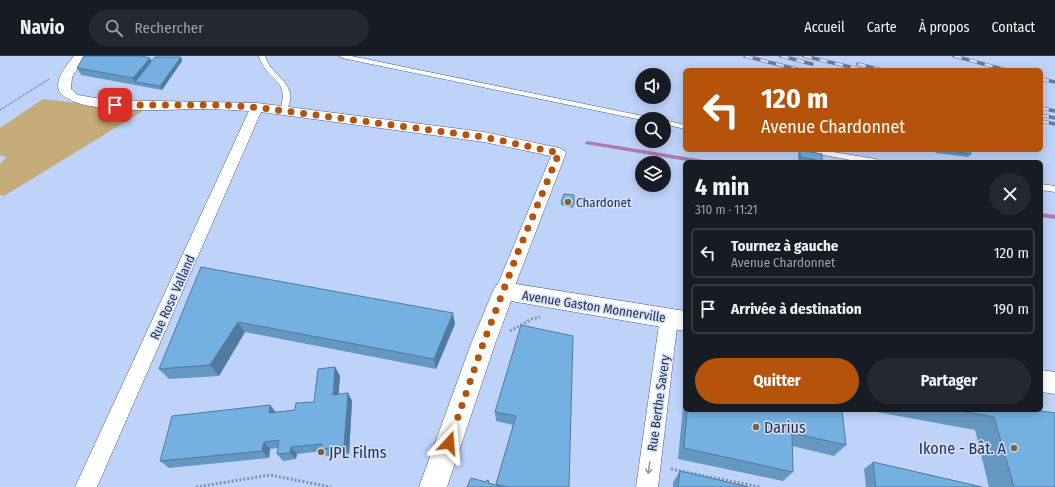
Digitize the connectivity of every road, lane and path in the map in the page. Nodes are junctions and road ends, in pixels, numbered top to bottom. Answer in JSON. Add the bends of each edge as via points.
{"nodes":[{"id":1,"x":80,"y":56,"type":"edge"},
{"id":2,"x":262,"y":56,"type":"edge"},
{"id":3,"x":342,"y":56,"type":"edge"},
{"id":4,"x":69,"y":73,"type":"junction"},
{"id":5,"x":257,"y":107,"type":"junction"},
{"id":6,"x":0,"y":110,"type":"edge"},
{"id":7,"x":284,"y":110,"type":"junction"},
{"id":8,"x":635,"y":116,"type":"edge"},
{"id":9,"x":671,"y":124,"type":"edge"},
{"id":10,"x":683,"y":127,"type":"edge"},
{"id":11,"x":818,"y":152,"type":"edge"},
{"id":12,"x":864,"y":160,"type":"edge"},
{"id":13,"x":1043,"y":187,"type":"edge"},
{"id":14,"x":1055,"y":189,"type":"edge"},
{"id":15,"x":504,"y":291,"type":"junction"},
{"id":16,"x":677,"y":320,"type":"edge"},
{"id":17,"x":1043,"y":381,"type":"edge"},
{"id":18,"x":1055,"y":383,"type":"edge"},
{"id":19,"x":650,"y":464,"type":"junction"},
{"id":20,"x":86,"y":487,"type":"edge"},
{"id":21,"x":196,"y":487,"type":"edge"},
{"id":22,"x":331,"y":487,"type":"edge"},
{"id":23,"x":433,"y":487,"type":"edge"},
{"id":24,"x":647,"y":487,"type":"edge"},
{"id":25,"x":760,"y":487,"type":"edge"}],
"edges":[{"from":1,"to":4,"type":"street"},
{"from":2,"to":7,"type":"lane","via":[[264,63],[288,90]]},
{"from":3,"to":8,"type":"lane"},
{"from":4,"to":5,"type":"street","via":[[64,83],[66,92],[88,102],[127,106]]},
{"from":4,"to":6,"type":"path","via":[[46,80]]},
{"from":5,"to":7,"type":"street"},
{"from":5,"to":20,"type":"street","name":"Rue Rose Valland"},
{"from":7,"to":15,"type":"street","via":[[484,137],[559,153]]},
{"from":9,"to":10,"type":"lane"},
{"from":11,"to":12,"type":"lane"},
{"from":13,"to":14,"type":"lane"},
{"from":15,"to":16,"type":"street","name":"Avenue Gaston Monnerville"},
{"from":15,"to":23,"type":"street"},
{"from":16,"to":19,"type":"street","name":"Rue Berthe Savery"},
{"from":17,"to":18,"type":"street"},
{"from":19,"to":24,"type":"street","name":"Rue Berthe Savery","one_way":true},
{"from":19,"to":25,"type":"path"},
{"from":21,"to":22,"type":"path","via":[[270,475]]}]}
